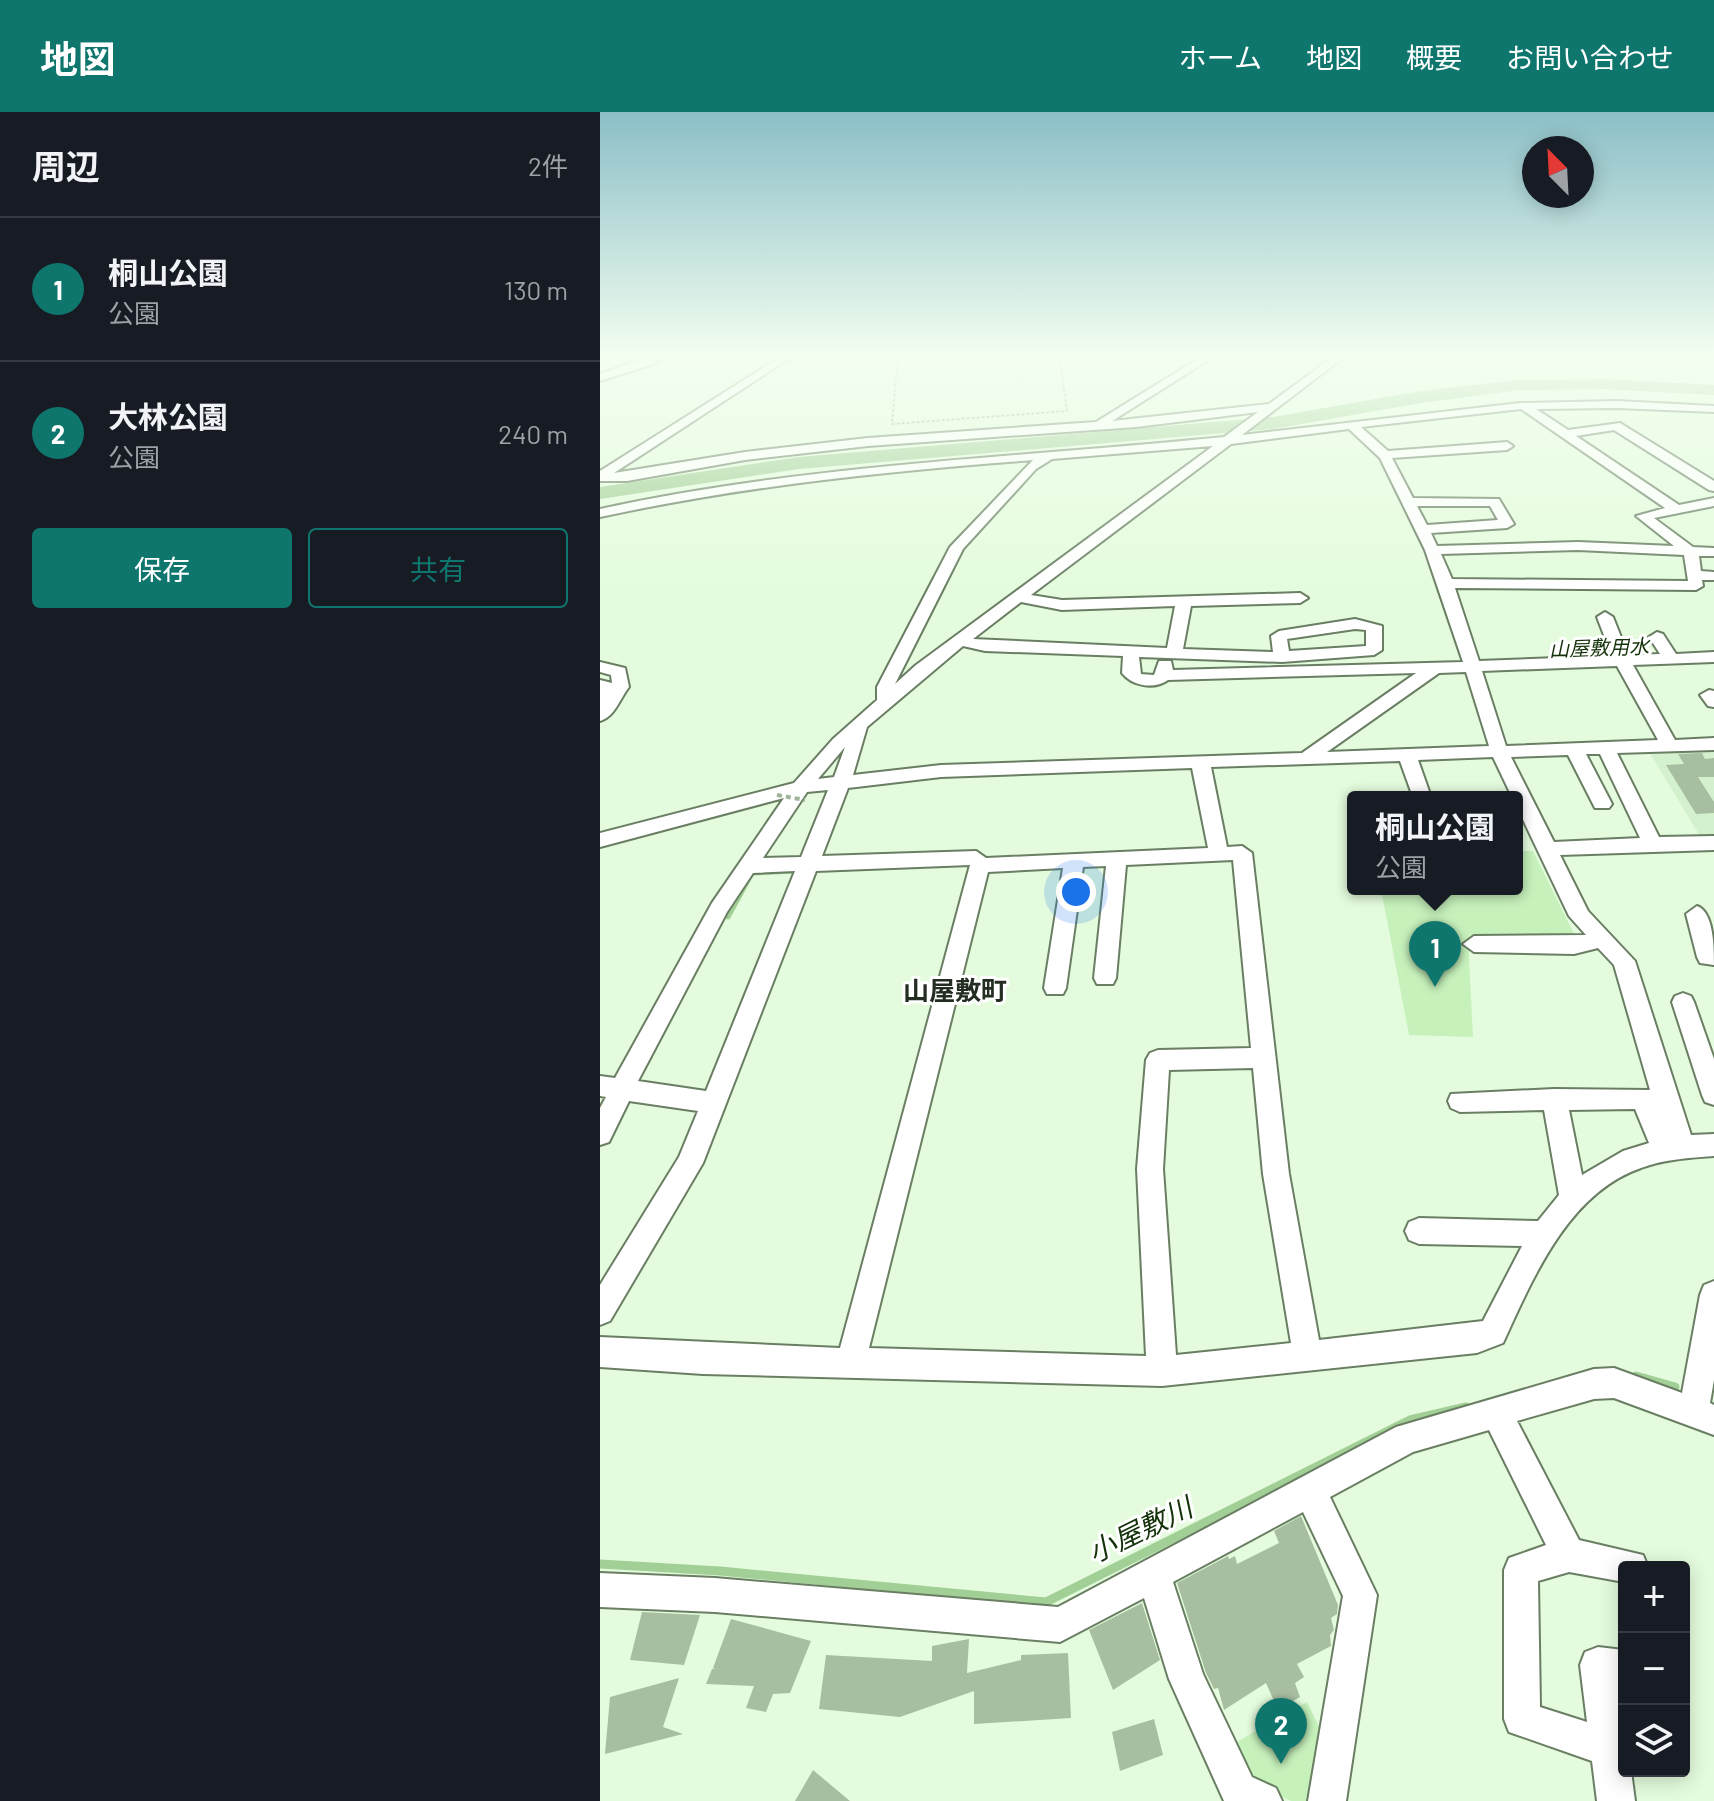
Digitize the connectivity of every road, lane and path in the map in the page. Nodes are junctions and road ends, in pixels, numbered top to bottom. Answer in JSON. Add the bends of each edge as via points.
{"nodes":[{"id":1,"x":669,"y":433,"type":"edge"},
{"id":2,"x":998,"y":433,"type":"edge"},
{"id":3,"x":1084,"y":433,"type":"edge"},
{"id":4,"x":1238,"y":433,"type":"edge"},
{"id":5,"x":1284,"y":433,"type":"edge"},
{"id":6,"x":1360,"y":433,"type":"edge"},
{"id":7,"x":1573,"y":433,"type":"edge"},
{"id":8,"x":1627,"y":433,"type":"edge"},
{"id":9,"x":1566,"y":434,"type":"joint"},
{"id":10,"x":1231,"y":438,"type":"junction"},
{"id":11,"x":1507,"y":446,"type":"dead end"},
{"id":12,"x":1054,"y":452,"type":"junction"},
{"id":13,"x":1384,"y":455,"type":"junction"},
{"id":14,"x":600,"y":477,"type":"edge"},
{"id":15,"x":1714,"y":487,"type":"edge"},
{"id":16,"x":1407,"y":502,"type":"junction"},
{"id":17,"x":1714,"y":502,"type":"edge"},
{"id":18,"x":1676,"y":509,"type":"junction"},
{"id":19,"x":600,"y":513,"type":"edge"},
{"id":20,"x":1421,"y":530,"type":"junction"},
{"id":21,"x":1432,"y":550,"type":"junction"},
{"id":22,"x":1691,"y":552,"type":"junction"},
{"id":23,"x":1714,"y":552,"type":"edge"},
{"id":24,"x":1536,"y":565,"type":"junction"},
{"id":25,"x":1694,"y":575,"type":"junction"},
{"id":26,"x":1714,"y":576,"type":"edge"},
{"id":27,"x":1446,"y":583,"type":"junction"},
{"id":28,"x":1018,"y":597,"type":"junction"},
{"id":29,"x":1300,"y":598,"type":"dead end"},
{"id":30,"x":1184,"y":600,"type":"junction"},
{"id":31,"x":1605,"y":617,"type":"dead end"},
{"id":32,"x":1657,"y":637,"type":"dead end"},
{"id":33,"x":960,"y":641,"type":"junction"},
{"id":34,"x":1131,"y":651,"type":"junction"},
{"id":35,"x":1170,"y":652,"type":"junction"},
{"id":36,"x":1282,"y":657,"type":"junction"},
{"id":37,"x":1714,"y":657,"type":"edge"},
{"id":38,"x":1671,"y":659,"type":"junction"},
{"id":39,"x":1622,"y":660,"type":"junction"},
{"id":40,"x":1470,"y":666,"type":"junction"},
{"id":41,"x":600,"y":667,"type":"edge"},
{"id":42,"x":1435,"y":668,"type":"junction"},
{"id":43,"x":1164,"y":675,"type":"junction"},
{"id":44,"x":605,"y":688,"type":"edge"},
{"id":45,"x":885,"y":701,"type":"junction"},
{"id":46,"x":600,"y":716,"type":"edge"},
{"id":47,"x":859,"y":724,"type":"junction"},
{"id":48,"x":1714,"y":744,"type":"edge"},
{"id":49,"x":1670,"y":746,"type":"junction"},
{"id":50,"x":1606,"y":748,"type":"junction"},
{"id":51,"x":1574,"y":749,"type":"junction"},
{"id":52,"x":1499,"y":751,"type":"junction"},
{"id":53,"x":1407,"y":754,"type":"junction"},
{"id":54,"x":1308,"y":757,"type":"junction"},
{"id":55,"x":1200,"y":760,"type":"junction"},
{"id":56,"x":839,"y":784,"type":"junction"},
{"id":57,"x":1420,"y":791,"type":"edge"},
{"id":58,"x":1520,"y":791,"type":"edge"},
{"id":59,"x":803,"y":793,"type":"junction"},
{"id":60,"x":777,"y":795,"type":"dead end"},
{"id":61,"x":1523,"y":797,"type":"edge"},
{"id":62,"x":1602,"y":804,"type":"dead end"},
{"id":63,"x":600,"y":840,"type":"edge"},
{"id":64,"x":1714,"y":843,"type":"edge"},
{"id":65,"x":1653,"y":844,"type":"junction"},
{"id":66,"x":1550,"y":849,"type":"junction"},
{"id":67,"x":1219,"y":854,"type":"junction"},
{"id":68,"x":1117,"y":859,"type":"junction"},
{"id":69,"x":1074,"y":861,"type":"junction"},
{"id":70,"x":980,"y":865,"type":"junction"},
{"id":71,"x":745,"y":866,"type":"junction"},
{"id":72,"x":806,"y":866,"type":"junction"},
{"id":73,"x":1697,"y":914,"type":"dead end"},
{"id":74,"x":1603,"y":939,"type":"junction"},
{"id":75,"x":1474,"y":944,"type":"dead end"},
{"id":76,"x":1714,"y":957,"type":"edge"},
{"id":77,"x":1105,"y":978,"type":"dead end"},
{"id":78,"x":1055,"y":988,"type":"dead end"},
{"id":79,"x":1683,"y":1002,"type":"dead end"},
{"id":80,"x":1263,"y":1058,"type":"junction"},
{"id":81,"x":610,"y":1088,"type":"edge"},
{"id":82,"x":1714,"y":1095,"type":"edge"},
{"id":83,"x":1554,"y":1099,"type":"junction"},
{"id":84,"x":1460,"y":1101,"type":"dead end"},
{"id":85,"x":714,"y":1103,"type":"junction"},
{"id":86,"x":600,"y":1134,"type":"edge"},
{"id":87,"x":1714,"y":1145,"type":"edge"},
{"id":88,"x":1673,"y":1147,"type":"junction"},
{"id":89,"x":1573,"y":1197,"type":"junction"},
{"id":90,"x":1419,"y":1231,"type":"dead end"},
{"id":91,"x":1544,"y":1234,"type":"junction"},
{"id":92,"x":1714,"y":1295,"type":"edge"},
{"id":93,"x":600,"y":1311,"type":"edge"},
{"id":94,"x":600,"y":1352,"type":"edge"},
{"id":95,"x":1308,"y":1358,"type":"junction"},
{"id":96,"x":851,"y":1361,"type":"junction"},
{"id":97,"x":1162,"y":1371,"type":"junction"},
{"id":98,"x":1497,"y":1414,"type":"junction"},
{"id":99,"x":1703,"y":1417,"type":"edge"},
{"id":100,"x":1310,"y":1491,"type":"junction"},
{"id":101,"x":1569,"y":1555,"type":"junction"},
{"id":102,"x":1618,"y":1564,"type":"edge"},
{"id":103,"x":1154,"y":1576,"type":"junction"},
{"id":104,"x":600,"y":1590,"type":"edge"},
{"id":105,"x":1618,"y":1667,"type":"edge"},
{"id":106,"x":1607,"y":1747,"type":"junction"},
{"id":107,"x":1247,"y":1797,"type":"edge"},
{"id":108,"x":1327,"y":1801,"type":"edge"},
{"id":109,"x":1616,"y":1801,"type":"edge"}],
"edges":[{"from":1,"to":14,"type":"street"},
{"from":2,"to":14,"type":"street","via":[[868,442]]},
{"from":3,"to":12,"type":"street"},
{"from":4,"to":10,"type":"street"},
{"from":5,"to":10,"type":"street"},
{"from":6,"to":13,"type":"street"},
{"from":7,"to":9,"type":"street"},
{"from":8,"to":15,"type":"street"},
{"from":9,"to":18,"type":"street"},
{"from":10,"to":12,"type":"street"},
{"from":10,"to":28,"type":"street"},
{"from":11,"to":13,"type":"street"},
{"from":12,"to":19,"type":"street","via":[[802,480]]},
{"from":12,"to":45,"type":"street","via":[[1032,466],[957,547],[885,687]]},
{"from":13,"to":16,"type":"street"},
{"from":16,"to":20,"type":"street"},
{"from":16,"to":20,"type":"street","via":[[1494,502],[1507,524]]},
{"from":17,"to":18,"type":"street"},
{"from":18,"to":22,"type":"street","via":[[1643,516]]},
{"from":20,"to":21,"type":"street"},
{"from":21,"to":24,"type":"street"},
{"from":21,"to":27,"type":"street"},
{"from":22,"to":23,"type":"street"},
{"from":22,"to":24,"type":"street","via":[[1578,546]]},
{"from":22,"to":25,"type":"street"},
{"from":24,"to":25,"type":"street","via":[[1696,586]]},
{"from":24,"to":27,"type":"street"},
{"from":25,"to":26,"type":"street"},
{"from":27,"to":40,"type":"street"},
{"from":28,"to":30,"type":"street","via":[[1062,605]]},
{"from":28,"to":33,"type":"street"},
{"from":29,"to":30,"type":"street"},
{"from":30,"to":35,"type":"street"},
{"from":31,"to":39,"type":"street"},
{"from":32,"to":38,"type":"street"},
{"from":33,"to":34,"type":"street"},
{"from":33,"to":45,"type":"street"},
{"from":34,"to":35,"type":"street"},
{"from":34,"to":43,"type":"street","via":[[1130,673],[1136,679],[1158,680]]},
{"from":35,"to":36,"type":"street"},
{"from":35,"to":43,"type":"street"},
{"from":36,"to":36,"type":"street","via":[[1374,650],[1374,626],[1279,636]]},
{"from":37,"to":38,"type":"street"},
{"from":38,"to":39,"type":"street"},
{"from":39,"to":40,"type":"street"},
{"from":39,"to":49,"type":"street"},
{"from":40,"to":42,"type":"street"},
{"from":40,"to":52,"type":"street"},
{"from":41,"to":44,"type":"street","via":[[621,677],[621,687]]},
{"from":42,"to":43,"type":"street"},
{"from":42,"to":54,"type":"street"},
{"from":44,"to":46,"type":"street","via":[[608,709]]},
{"from":45,"to":47,"type":"street"},
{"from":47,"to":56,"type":"street"},
{"from":47,"to":59,"type":"street"},
{"from":48,"to":49,"type":"street"},
{"from":49,"to":50,"type":"street"},
{"from":50,"to":51,"type":"street"},
{"from":50,"to":65,"type":"street"},
{"from":51,"to":52,"type":"street"},
{"from":51,"to":62,"type":"street"},
{"from":52,"to":53,"type":"street"},
{"from":52,"to":58,"type":"street"},
{"from":53,"to":54,"type":"street"},
{"from":53,"to":57,"type":"street"},
{"from":54,"to":55,"type":"street"},
{"from":55,"to":56,"type":"street","via":[[970,769]]},
{"from":55,"to":67,"type":"street"},
{"from":56,"to":59,"type":"street"},
{"from":56,"to":72,"type":"street"},
{"from":59,"to":60,"type":"path","bridge":true},
{"from":59,"to":63,"type":"street"},
{"from":59,"to":71,"type":"street"},
{"from":61,"to":66,"type":"street"},
{"from":64,"to":65,"type":"street"},
{"from":65,"to":66,"type":"street"},
{"from":66,"to":74,"type":"street","via":[[1580,916]]},
{"from":67,"to":68,"type":"street"},
{"from":67,"to":80,"type":"street","via":[[1242,853]]},
{"from":68,"to":69,"type":"street"},
{"from":68,"to":77,"type":"street"},
{"from":69,"to":70,"type":"street"},
{"from":69,"to":78,"type":"street"},
{"from":70,"to":72,"type":"street","via":[[976,858]]},
{"from":70,"to":96,"type":"street"},
{"from":71,"to":72,"type":"street"},
{"from":71,"to":81,"type":"street"},
{"from":72,"to":85,"type":"street"},
{"from":73,"to":76,"type":"street","via":[[1708,957]]},
{"from":74,"to":75,"type":"street","via":[[1574,946]]},
{"from":74,"to":88,"type":"street","via":[[1624,961],[1664,1096]]},
{"from":79,"to":82,"type":"street"},
{"from":80,"to":95,"type":"street","via":[[1276,1174]]},
{"from":80,"to":97,"type":"street","via":[[1158,1060],[1150,1169]]},
{"from":81,"to":85,"type":"street"},
{"from":81,"to":86,"type":"street"},
{"from":83,"to":84,"type":"street"},
{"from":83,"to":88,"type":"street","via":[[1643,1098]]},
{"from":83,"to":89,"type":"street"},
{"from":85,"to":93,"type":"street","via":[[690,1163]]},
{"from":87,"to":88,"type":"street"},
{"from":88,"to":89,"type":"street","via":[[1634,1156],[1586,1183]]},
{"from":89,"to":91,"type":"street"},
{"from":90,"to":91,"type":"street"},
{"from":91,"to":95,"type":"street","via":[[1493,1333]]},
{"from":92,"to":99,"type":"street"},
{"from":94,"to":96,"type":"street"},
{"from":95,"to":97,"type":"street"},
{"from":96,"to":97,"type":"street"},
{"from":98,"to":99,"type":"street","via":[[1594,1384],[1614,1383]]},
{"from":98,"to":100,"type":"street","via":[[1407,1438]]},
{"from":98,"to":101,"type":"street"},
{"from":100,"to":103,"type":"street"},
{"from":100,"to":108,"type":"street","via":[[1360,1595]]},
{"from":101,"to":102,"type":"street"},
{"from":101,"to":106,"type":"street","via":[[1521,1570],[1522,1719]]},
{"from":103,"to":104,"type":"street","via":[[1060,1625]]},
{"from":103,"to":107,"type":"street","via":[[1187,1679]]},
{"from":105,"to":106,"type":"street","via":[[1598,1665]]},
{"from":106,"to":109,"type":"street"}]}
